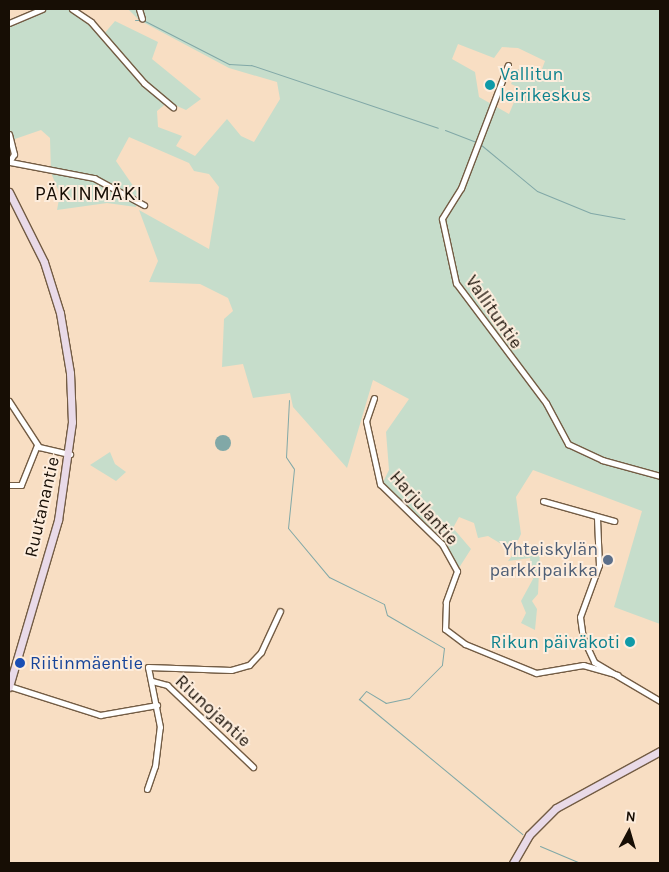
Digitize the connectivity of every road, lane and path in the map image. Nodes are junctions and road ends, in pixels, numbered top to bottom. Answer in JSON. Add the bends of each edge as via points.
{"nodes":[{"id":1,"x":42,"y":9,"type":"edge"},
{"id":2,"x":72,"y":9,"type":"edge"},
{"id":3,"x":139,"y":9,"type":"edge"},
{"id":4,"x":142,"y":20,"type":"dead end"},
{"id":5,"x":9,"y":23,"type":"edge"},
{"id":6,"x":508,"y":65,"type":"dead end"},
{"id":7,"x":173,"y":107,"type":"dead end"},
{"id":8,"x":9,"y":134,"type":"edge"},
{"id":9,"x":9,"y":162,"type":"edge"},
{"id":10,"x":9,"y":192,"type":"edge"},
{"id":11,"x":144,"y":205,"type":"dead end"},
{"id":12,"x":374,"y":398,"type":"dead end"},
{"id":13,"x":9,"y":401,"type":"edge"},
{"id":14,"x":37,"y":445,"type":"junction"},
{"id":15,"x":70,"y":454,"type":"junction"},
{"id":16,"x":660,"y":476,"type":"edge"},
{"id":17,"x":9,"y":485,"type":"edge"},
{"id":18,"x":543,"y":501,"type":"dead end"},
{"id":19,"x":597,"y":518,"type":"junction"},
{"id":20,"x":614,"y":521,"type":"dead end"},
{"id":21,"x":280,"y":611,"type":"dead end"},
{"id":22,"x":618,"y":676,"type":"junction"},
{"id":23,"x":152,"y":681,"type":"junction"},
{"id":24,"x":9,"y":686,"type":"edge"},
{"id":25,"x":660,"y":701,"type":"edge"},
{"id":26,"x":157,"y":705,"type":"junction"},
{"id":27,"x":660,"y":751,"type":"edge"},
{"id":28,"x":253,"y":767,"type":"dead end"},
{"id":29,"x":147,"y":789,"type":"dead end"},
{"id":30,"x":513,"y":863,"type":"edge"}],
"edges":[{"from":1,"to":5,"type":"street"},
{"from":2,"to":7,"type":"street","via":[[92,22],[144,84]]},
{"from":3,"to":4,"type":"street"},
{"from":6,"to":16,"type":"street","name":"Vallituntie","via":[[479,143],[442,219],[456,283],[546,403],[568,444],[602,460]]},
{"from":8,"to":9,"type":"street","via":[[14,154]]},
{"from":9,"to":11,"type":"street","via":[[94,178]]},
{"from":10,"to":15,"type":"street","name":"Ruutanantie","via":[[44,262],[60,313],[70,373]]},
{"from":12,"to":22,"type":"street","name":"Harjulantie","via":[[366,421],[380,484],[442,544],[457,571],[446,602],[445,630],[465,644],[536,673],[584,665]]},
{"from":13,"to":14,"type":"street"},
{"from":14,"to":15,"type":"street"},
{"from":14,"to":17,"type":"street","via":[[21,485]]},
{"from":15,"to":24,"type":"street","name":"Ruutanantie","via":[[58,520]]},
{"from":18,"to":19,"type":"street"},
{"from":19,"to":20,"type":"street"},
{"from":19,"to":22,"type":"street","name":"Harjulantie","via":[[599,565],[584,600],[580,626],[594,662]]},
{"from":21,"to":23,"type":"street","via":[[261,652],[249,665],[231,670],[150,665]]},
{"from":22,"to":25,"type":"street","name":"Harjulantie"},
{"from":23,"to":26,"type":"street"},
{"from":23,"to":28,"type":"street","name":"Riunojantie","via":[[167,686]]},
{"from":24,"to":26,"type":"street","via":[[100,715]]},
{"from":26,"to":29,"type":"street","via":[[159,735]]},
{"from":27,"to":30,"type":"street","via":[[556,808],[533,830]]}]}
